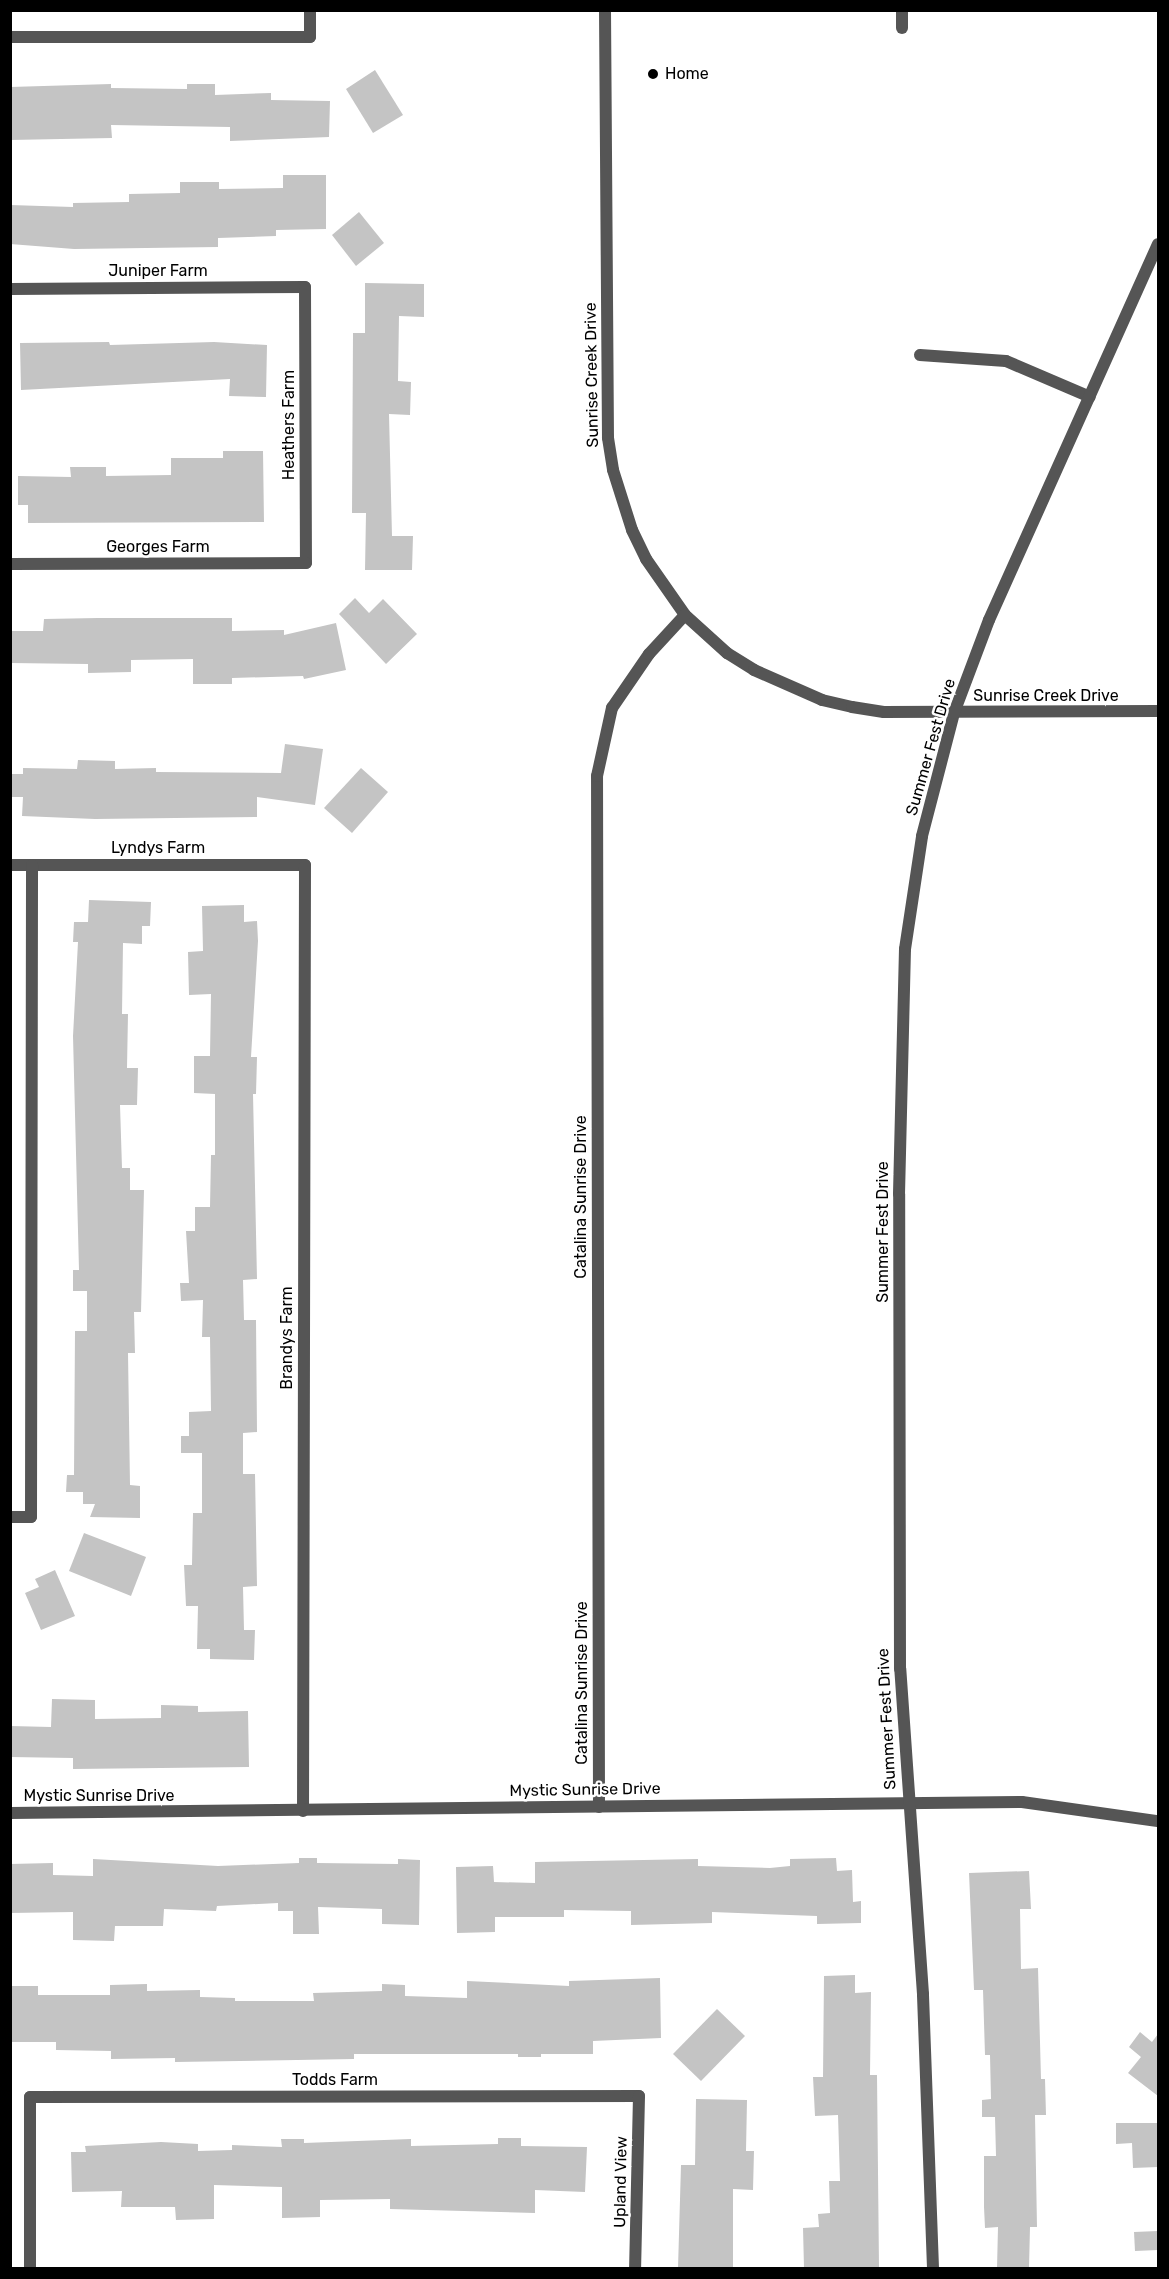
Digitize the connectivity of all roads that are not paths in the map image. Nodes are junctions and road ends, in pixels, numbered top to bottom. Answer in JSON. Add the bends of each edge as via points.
{"nodes":[{"id":1,"x":310,"y":10,"type":"edge"},
{"id":2,"x":605,"y":10,"type":"edge"},
{"id":3,"x":902,"y":10,"type":"edge"},
{"id":4,"x":902,"y":28,"type":"dead end"},
{"id":5,"x":10,"y":37,"type":"edge"},
{"id":6,"x":1158,"y":244,"type":"edge"},
{"id":7,"x":305,"y":287,"type":"joint"},
{"id":8,"x":10,"y":289,"type":"edge"},
{"id":9,"x":920,"y":355,"type":"dead end"},
{"id":10,"x":1090,"y":397,"type":"junction"},
{"id":11,"x":306,"y":563,"type":"joint"},
{"id":12,"x":10,"y":564,"type":"edge"},
{"id":13,"x":685,"y":615,"type":"junction"},
{"id":14,"x":1158,"y":711,"type":"edge"},
{"id":15,"x":954,"y":713,"type":"junction"},
{"id":16,"x":10,"y":865,"type":"edge"},
{"id":17,"x":32,"y":865,"type":"junction"},
{"id":18,"x":305,"y":865,"type":"joint"},
{"id":19,"x":10,"y":1517,"type":"edge"},
{"id":20,"x":907,"y":1802,"type":"junction"},
{"id":21,"x":599,"y":1807,"type":"junction"},
{"id":22,"x":303,"y":1811,"type":"junction"},
{"id":23,"x":10,"y":1813,"type":"edge"},
{"id":24,"x":1158,"y":1821,"type":"edge"},
{"id":25,"x":639,"y":2096,"type":"joint"},
{"id":26,"x":30,"y":2268,"type":"edge"},
{"id":27,"x":635,"y":2268,"type":"edge"},
{"id":28,"x":933,"y":2268,"type":"edge"}],
"edges":[{"from":1,"to":5,"type":"street","via":[[310,37]]},
{"from":2,"to":13,"type":"street","name":"Sunrise Creek Drive","via":[[608,438],[632,530],[646,559]]},
{"from":3,"to":4,"type":"street"},
{"from":6,"to":10,"type":"street","name":"Summer Fest Drive"},
{"from":7,"to":8,"type":"street","name":"Juniper Farm"},
{"from":7,"to":11,"type":"street","name":"Heathers Farm"},
{"from":9,"to":10,"type":"street","via":[[1006,360]]},
{"from":10,"to":15,"type":"street","name":"Summer Fest Drive","via":[[989,620]]},
{"from":11,"to":12,"type":"street","name":"Georges Farm"},
{"from":13,"to":15,"type":"street","name":"Sunrise Creek Drive","via":[[727,653],[754,670],[822,700],[884,712]]},
{"from":13,"to":21,"type":"street","name":"Catalina Sunrise Drive","via":[[649,654],[612,708],[597,776]]},
{"from":14,"to":15,"type":"street","name":"Sunrise Creek Drive"},
{"from":15,"to":20,"type":"street","name":"Summer Fest Drive","via":[[922,837],[905,949],[900,1048],[900,1669]]},
{"from":16,"to":17,"type":"street","name":"Lyndys Farm"},
{"from":17,"to":18,"type":"street","name":"Lyndys Farm"},
{"from":17,"to":19,"type":"street","via":[[31,1517]]},
{"from":18,"to":22,"type":"street","name":"Brandys Farm"},
{"from":20,"to":21,"type":"street","name":"Mystic Sunrise Drive"},
{"from":20,"to":24,"type":"street","name":"Mystic Sunrise Drive","via":[[1065,1805]]},
{"from":20,"to":28,"type":"street","name":"Summer Fest Drive","via":[[923,1994]]},
{"from":21,"to":22,"type":"street","name":"Mystic Sunrise Drive"},
{"from":22,"to":23,"type":"street","name":"Mystic Sunrise Drive"},
{"from":25,"to":26,"type":"street","name":"Todds Farm","via":[[30,2097]]},
{"from":25,"to":27,"type":"street","name":"Upland View"}]}
